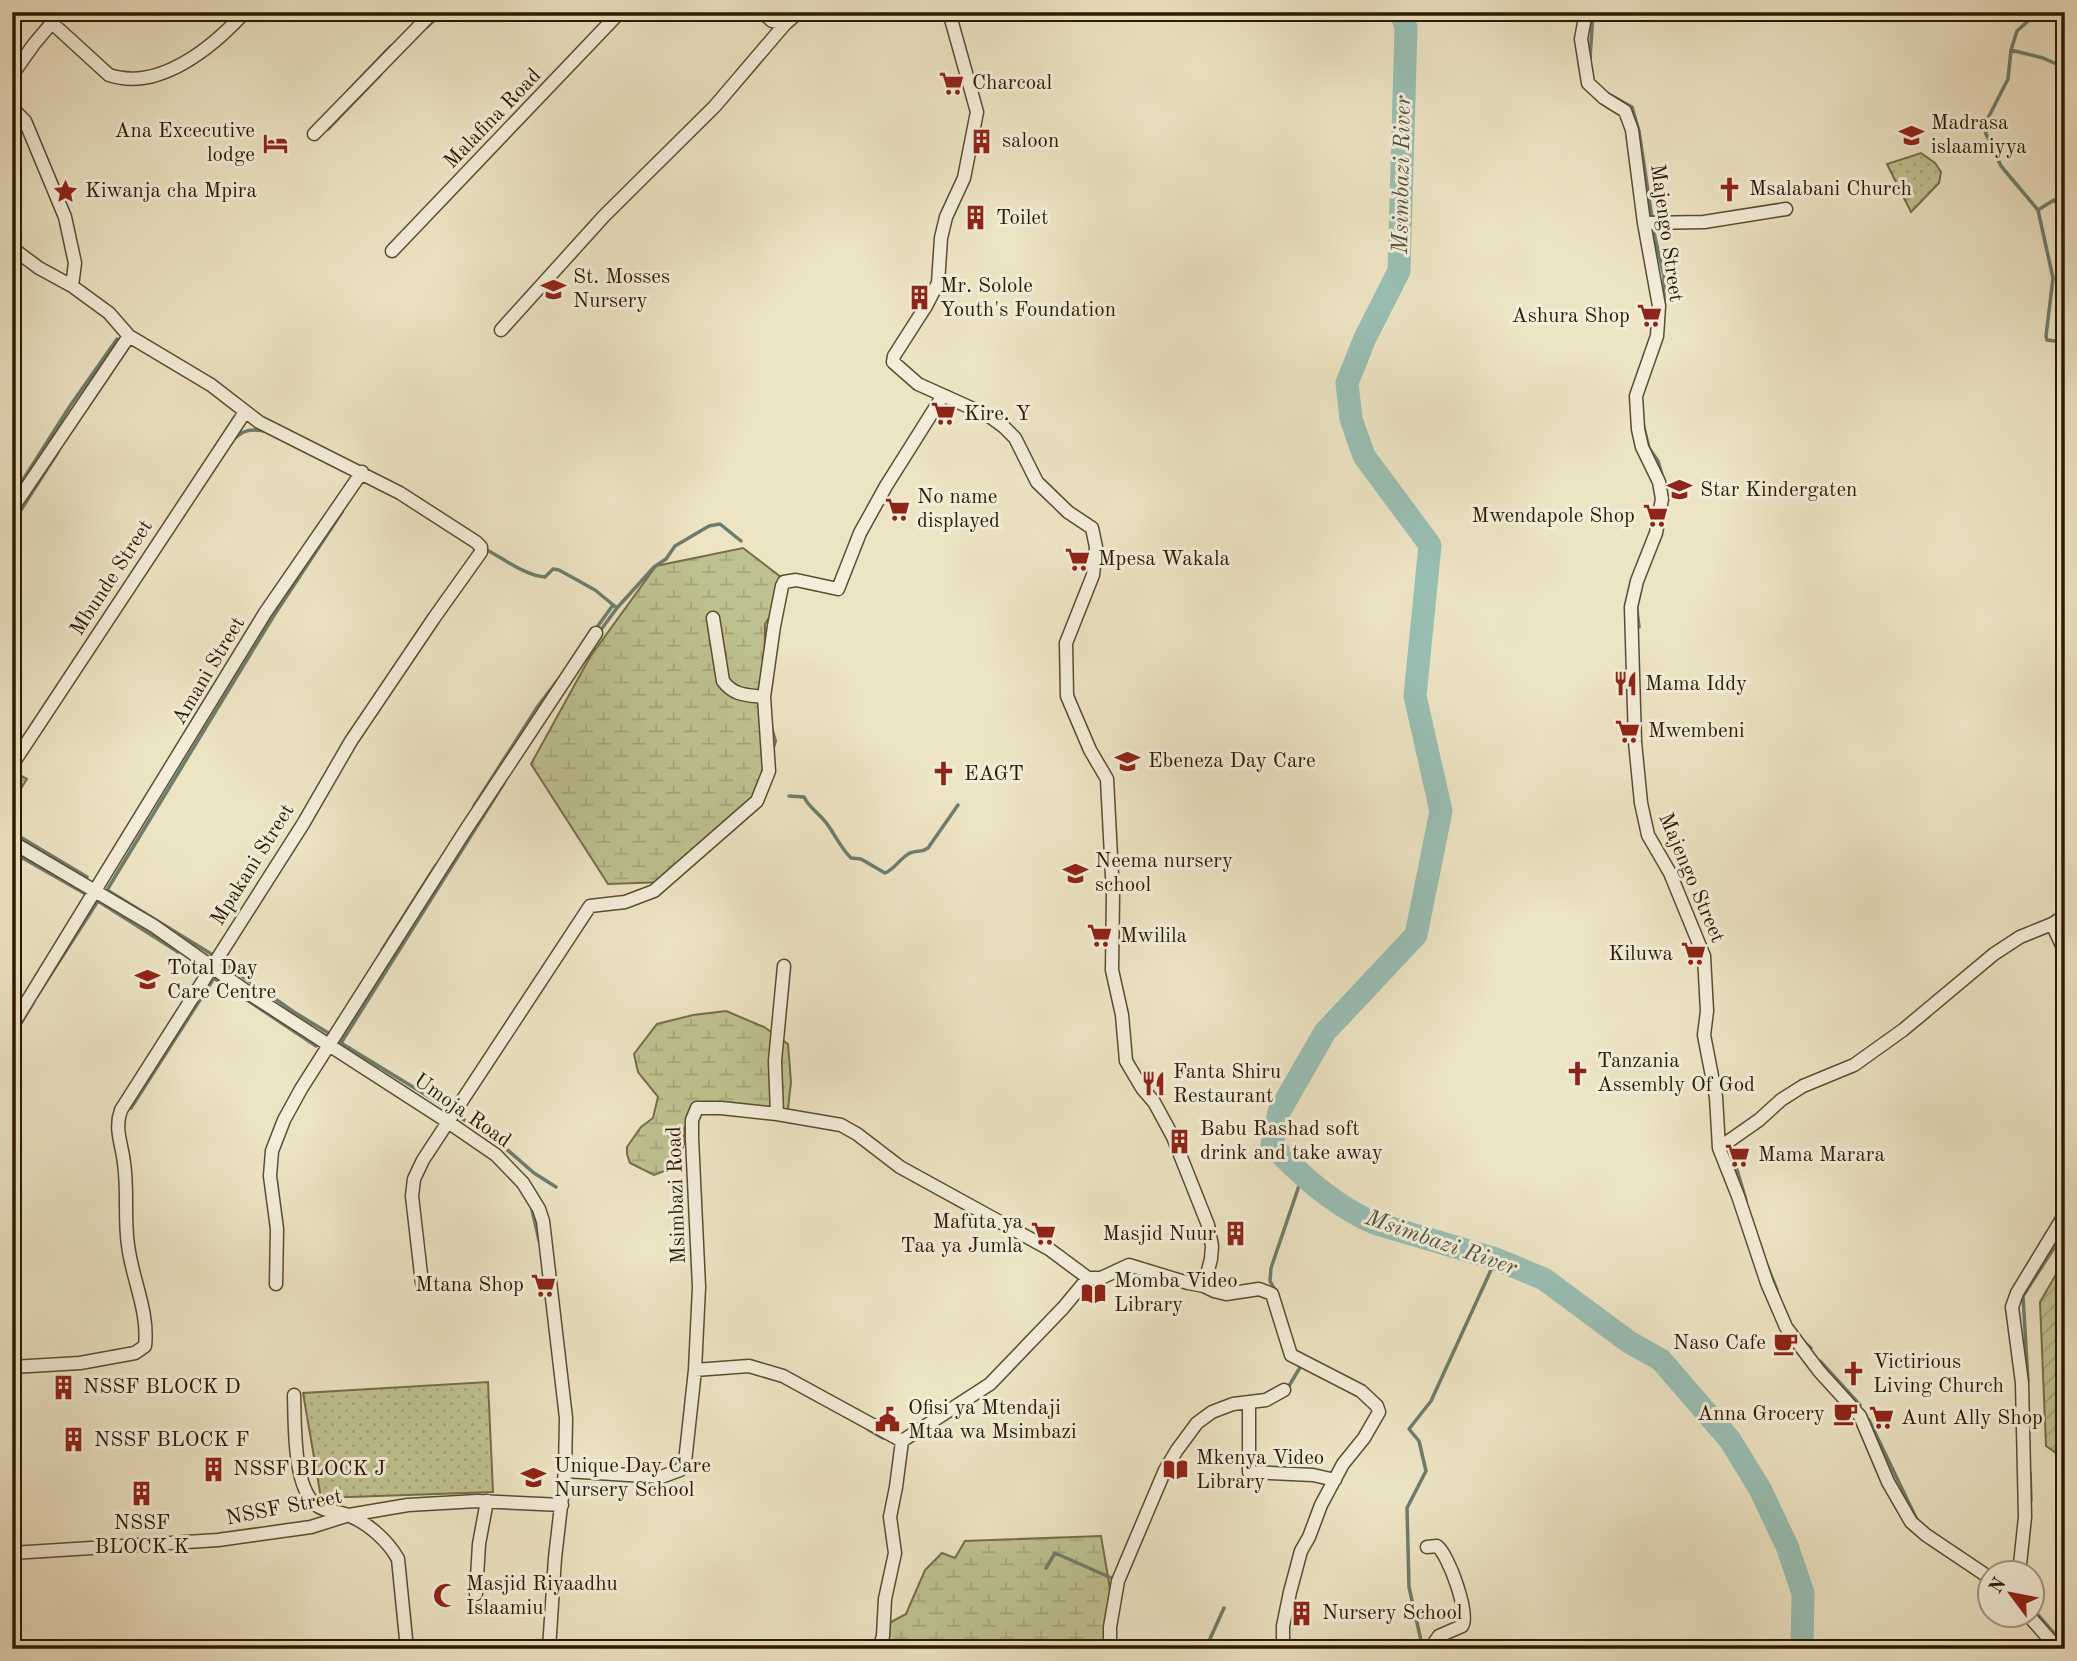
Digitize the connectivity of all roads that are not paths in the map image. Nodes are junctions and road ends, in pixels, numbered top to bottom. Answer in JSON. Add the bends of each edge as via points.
{"nodes":[{"id":1,"x":61,"y":12,"type":"edge"},
{"id":2,"x":245,"y":12,"type":"edge"},
{"id":3,"x":433,"y":12,"type":"edge"},
{"id":4,"x":620,"y":12,"type":"edge"},
{"id":5,"x":762,"y":12,"type":"edge"},
{"id":6,"x":799,"y":12,"type":"edge"},
{"id":7,"x":949,"y":12,"type":"edge"},
{"id":8,"x":1586,"y":12,"type":"edge"},
{"id":9,"x":51,"y":23,"type":"junction"},
{"id":10,"x":785,"y":24,"type":"junction"},
{"id":11,"x":12,"y":75,"type":"edge"},
{"id":12,"x":12,"y":108,"type":"edge"},
{"id":13,"x":314,"y":134,"type":"dead end"},
{"id":14,"x":1786,"y":209,"type":"dead end"},
{"id":15,"x":1644,"y":223,"type":"junction"},
{"id":16,"x":12,"y":248,"type":"edge"},
{"id":17,"x":392,"y":251,"type":"dead end"},
{"id":18,"x":72,"y":286,"type":"junction"},
{"id":19,"x":501,"y":330,"type":"dead end"},
{"id":20,"x":129,"y":336,"type":"junction"},
{"id":21,"x":942,"y":397,"type":"junction"},
{"id":22,"x":245,"y":412,"type":"junction"},
{"id":23,"x":362,"y":472,"type":"junction"},
{"id":24,"x":12,"y":509,"type":"edge"},
{"id":25,"x":713,"y":618,"type":"dead end"},
{"id":26,"x":596,"y":634,"type":"dead end"},
{"id":27,"x":764,"y":697,"type":"junction"},
{"id":28,"x":12,"y":765,"type":"edge"},
{"id":29,"x":12,"y":842,"type":"edge"},
{"id":30,"x":94,"y":892,"type":"junction"},
{"id":31,"x":2065,"y":916,"type":"edge"},
{"id":32,"x":2052,"y":924,"type":"junction"},
{"id":33,"x":2065,"y":952,"type":"edge"},
{"id":34,"x":783,"y":966,"type":"dead end"},
{"id":35,"x":212,"y":967,"type":"junction"},
{"id":36,"x":12,"y":1026,"type":"edge"},
{"id":37,"x":329,"y":1046,"type":"junction"},
{"id":38,"x":777,"y":1114,"type":"junction"},
{"id":39,"x":448,"y":1122,"type":"junction"},
{"id":40,"x":1719,"y":1148,"type":"junction"},
{"id":41,"x":2065,"y":1214,"type":"edge"},
{"id":42,"x":1088,"y":1278,"type":"junction"},
{"id":43,"x":422,"y":1283,"type":"dead end"},
{"id":44,"x":276,"y":1284,"type":"dead end"},
{"id":45,"x":1204,"y":1286,"type":"junction"},
{"id":46,"x":12,"y":1367,"type":"edge"},
{"id":47,"x":695,"y":1370,"type":"junction"},
{"id":48,"x":1284,"y":1390,"type":"dead end"},
{"id":49,"x":294,"y":1395,"type":"dead end"},
{"id":50,"x":1249,"y":1408,"type":"dead end"},
{"id":51,"x":902,"y":1441,"type":"junction"},
{"id":52,"x":565,"y":1471,"type":"junction"},
{"id":53,"x":1335,"y":1480,"type":"junction"},
{"id":54,"x":487,"y":1501,"type":"junction"},
{"id":55,"x":562,"y":1504,"type":"junction"},
{"id":56,"x":349,"y":1515,"type":"junction"},
{"id":57,"x":1427,"y":1547,"type":"dead end"},
{"id":58,"x":12,"y":1553,"type":"edge"},
{"id":59,"x":2020,"y":1560,"type":"edge"},
{"id":60,"x":1976,"y":1569,"type":"edge"},
{"id":61,"x":476,"y":1594,"type":"dead end"},
{"id":62,"x":2042,"y":1630,"type":"edge"},
{"id":63,"x":407,"y":1649,"type":"edge"},
{"id":64,"x":549,"y":1649,"type":"edge"},
{"id":65,"x":878,"y":1649,"type":"edge"},
{"id":66,"x":1110,"y":1649,"type":"edge"},
{"id":67,"x":1283,"y":1649,"type":"edge"},
{"id":68,"x":1430,"y":1649,"type":"edge"},
{"id":69,"x":2058,"y":1649,"type":"edge"}],
"edges":[{"from":1,"to":9,"type":"street"},
{"from":2,"to":9,"type":"street","via":[[206,47],[169,71],[139,79],[109,75]]},
{"from":3,"to":13,"type":"street"},
{"from":4,"to":17,"type":"street","name":"Malafina Road"},
{"from":5,"to":10,"type":"street"},
{"from":6,"to":10,"type":"street"},
{"from":7,"to":21,"type":"street","via":[[978,112],[976,125],[964,178],[946,217],[938,283],[892,360],[910,379]]},
{"from":8,"to":15,"type":"street","name":"Majengo Street","via":[[1581,39],[1588,83],[1629,116]]},
{"from":9,"to":11,"type":"street"},
{"from":10,"to":19,"type":"street","via":[[715,106],[604,216]]},
{"from":12,"to":18,"type":"street","via":[[25,121],[65,216],[75,263]]},
{"from":14,"to":15,"type":"street","via":[[1704,222]]},
{"from":15,"to":40,"type":"street","name":"Majengo Street","via":[[1659,306],[1657,336],[1639,383],[1636,410],[1642,447],[1659,482],[1661,499],[1656,533],[1631,607],[1635,742],[1648,835],[1670,873],[1704,956],[1704,1035],[1716,1097]]},
{"from":16,"to":18,"type":"street"},
{"from":18,"to":20,"type":"street","via":[[109,313]]},
{"from":20,"to":22,"type":"street","via":[[229,396]]},
{"from":20,"to":24,"type":"street"},
{"from":21,"to":27,"type":"street","via":[[860,533],[838,589],[796,580],[784,582]]},
{"from":21,"to":45,"type":"street","via":[[989,415],[1004,427],[1015,438],[1037,482],[1092,528],[1096,547],[1093,575],[1066,643],[1067,696],[1107,779],[1112,970],[1126,1061],[1173,1137],[1208,1225],[1212,1246]]},
{"from":22,"to":23,"type":"street"},
{"from":22,"to":28,"type":"street","name":"Mbunde Street"},
{"from":23,"to":30,"type":"street","name":"Amani Street","via":[[265,614]]},
{"from":23,"to":35,"type":"street","name":"Mpakani Street","via":[[447,522],[481,547],[481,552],[351,741]]},
{"from":25,"to":27,"type":"street","via":[[723,681],[737,694]]},
{"from":26,"to":37,"type":"street","via":[[464,831]]},
{"from":27,"to":39,"type":"street","via":[[769,771],[757,801],[653,891],[625,902],[590,906]]},
{"from":29,"to":30,"type":"street","name":"Umoja Road"},
{"from":30,"to":35,"type":"street","name":"Umoja Road"},
{"from":30,"to":36,"type":"street","name":"Amani Street"},
{"from":31,"to":32,"type":"street"},
{"from":32,"to":33,"type":"street"},
{"from":32,"to":40,"type":"street","via":[[1994,954],[1854,1065],[1803,1086]]},
{"from":34,"to":38,"type":"street","via":[[775,1061]]},
{"from":35,"to":37,"type":"street","name":"Umoja Road"},
{"from":35,"to":46,"type":"street","name":"Mpakani Street","via":[[117,1120],[126,1176],[128,1245],[147,1332],[145,1346],[135,1353],[80,1363]]},
{"from":37,"to":39,"type":"street","name":"Umoja Road"},
{"from":37,"to":44,"type":"street","via":[[284,1120],[272,1151]]},
{"from":38,"to":42,"type":"street","name":"Msimbazi Road","via":[[841,1125],[900,1167],[1049,1248]]},
{"from":38,"to":47,"type":"street","name":"Msimbazi Road","via":[[701,1106],[694,1112],[699,1287]]},
{"from":39,"to":43,"type":"street","via":[[414,1179]]},
{"from":39,"to":52,"type":"street","name":"Umoja Road","via":[[496,1156],[523,1183],[539,1209],[565,1398]]},
{"from":40,"to":60,"type":"street","name":"Majengo Street","via":[[1786,1327],[1860,1416],[1911,1522]]},
{"from":41,"to":59,"type":"street","via":[[2012,1307],[2022,1383],[2025,1517]]},
{"from":42,"to":45,"type":"street","via":[[1101,1278],[1129,1265]]},
{"from":42,"to":51,"type":"street","via":[[990,1384]]},
{"from":45,"to":53,"type":"street","via":[[1226,1294],[1252,1288],[1272,1294],[1291,1355],[1362,1391],[1377,1406],[1373,1423]]},
{"from":47,"to":51,"type":"street","via":[[749,1366],[783,1376]]},
{"from":47,"to":52,"type":"street","name":"Msimbazi Road","via":[[685,1462],[680,1470],[662,1477]]},
{"from":48,"to":66,"type":"street","via":[[1266,1400],[1212,1412],[1188,1434],[1165,1470],[1116,1588]]},
{"from":49,"to":56,"type":"street","via":[[304,1489],[314,1504]]},
{"from":50,"to":53,"type":"street","via":[[1249,1472]]},
{"from":51,"to":65,"type":"street","via":[[890,1517],[895,1553]]},
{"from":52,"to":55,"type":"street","name":"Umoja Road"},
{"from":53,"to":67,"type":"street","via":[[1298,1559],[1283,1626]]},
{"from":54,"to":55,"type":"street","name":"NSSF Street"},
{"from":54,"to":56,"type":"street","name":"NSSF Street","via":[[408,1505]]},
{"from":54,"to":61,"type":"street"},
{"from":55,"to":64,"type":"street","name":"Umoja Road"},
{"from":56,"to":58,"type":"street","name":"NSSF Street","via":[[311,1527],[218,1540]]},
{"from":56,"to":63,"type":"street","via":[[372,1530],[398,1559]]},
{"from":57,"to":68,"type":"street","via":[[1437,1546],[1442,1551],[1466,1618]]},
{"from":62,"to":69,"type":"street"}]}
